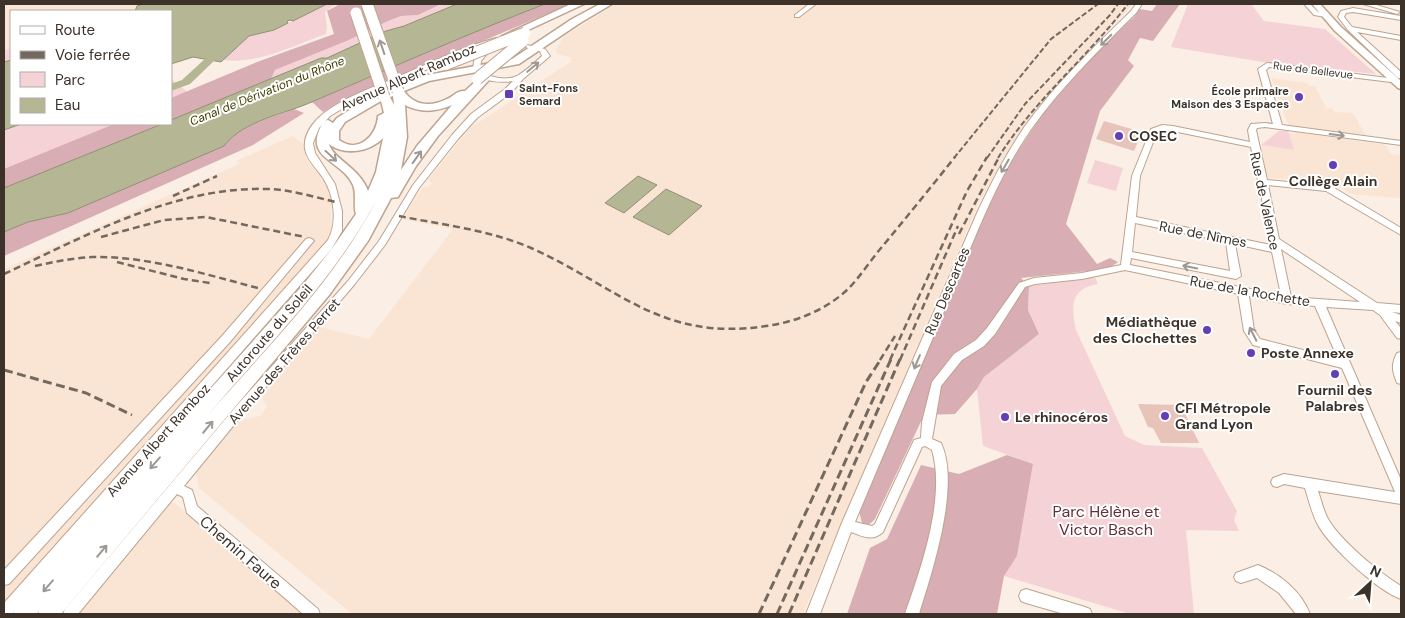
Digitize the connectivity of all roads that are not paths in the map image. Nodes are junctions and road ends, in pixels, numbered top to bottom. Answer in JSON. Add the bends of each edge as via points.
{"nodes":[{"id":1,"x":354,"y":4,"type":"edge"},
{"id":2,"x":367,"y":4,"type":"edge"},
{"id":3,"x":588,"y":4,"type":"edge"},
{"id":4,"x":597,"y":4,"type":"edge"},
{"id":5,"x":607,"y":4,"type":"edge"},
{"id":6,"x":813,"y":4,"type":"edge"},
{"id":7,"x":1139,"y":4,"type":"edge"},
{"id":8,"x":1307,"y":4,"type":"edge"},
{"id":9,"x":1366,"y":4,"type":"edge"},
{"id":10,"x":1373,"y":4,"type":"edge"},
{"id":11,"x":578,"y":6,"type":"edge"},
{"id":12,"x":1321,"y":7,"type":"edge"},
{"id":13,"x":1401,"y":13,"type":"edge"},
{"id":14,"x":797,"y":16,"type":"dead end"},
{"id":15,"x":1401,"y":18,"type":"edge"},
{"id":16,"x":564,"y":29,"type":"junction"},
{"id":17,"x":1350,"y":29,"type":"junction"},
{"id":18,"x":1401,"y":38,"type":"edge"},
{"id":19,"x":532,"y":39,"type":"junction"},
{"id":20,"x":498,"y":40,"type":"junction"},
{"id":21,"x":519,"y":44,"type":"junction"},
{"id":22,"x":546,"y":56,"type":"junction"},
{"id":23,"x":520,"y":60,"type":"junction"},
{"id":24,"x":448,"y":65,"type":"junction"},
{"id":25,"x":481,"y":74,"type":"junction"},
{"id":26,"x":520,"y":77,"type":"junction"},
{"id":27,"x":1399,"y":81,"type":"edge"},
{"id":28,"x":398,"y":91,"type":"junction"},
{"id":29,"x":384,"y":97,"type":"junction"},
{"id":30,"x":491,"y":103,"type":"junction"},
{"id":31,"x":1278,"y":126,"type":"junction"},
{"id":32,"x":1401,"y":143,"type":"edge"},
{"id":33,"x":1254,"y":145,"type":"junction"},
{"id":34,"x":1261,"y":182,"type":"junction"},
{"id":35,"x":1131,"y":220,"type":"junction"},
{"id":36,"x":1401,"y":232,"type":"edge"},
{"id":37,"x":346,"y":240,"type":"junction"},
{"id":38,"x":1230,"y":240,"type":"junction"},
{"id":39,"x":309,"y":241,"type":"dead end"},
{"id":40,"x":1274,"y":244,"type":"junction"},
{"id":41,"x":1127,"y":254,"type":"junction"},
{"id":42,"x":1125,"y":267,"type":"junction"},
{"id":43,"x":325,"y":290,"type":"junction"},
{"id":44,"x":1243,"y":292,"type":"junction"},
{"id":45,"x":1287,"y":300,"type":"junction"},
{"id":46,"x":1319,"y":303,"type":"junction"},
{"id":47,"x":1401,"y":309,"type":"edge"},
{"id":48,"x":1379,"y":310,"type":"junction"},
{"id":49,"x":1401,"y":319,"type":"edge"},
{"id":50,"x":1401,"y":335,"type":"edge"},
{"id":51,"x":1401,"y":356,"type":"edge"},
{"id":52,"x":1346,"y":365,"type":"junction"},
{"id":53,"x":1401,"y":380,"type":"edge"},
{"id":54,"x":926,"y":441,"type":"junction"},
{"id":55,"x":1396,"y":468,"type":"edge"},
{"id":56,"x":1277,"y":482,"type":"dead end"},
{"id":57,"x":1310,"y":484,"type":"junction"},
{"id":58,"x":175,"y":487,"type":"junction"},
{"id":59,"x":1401,"y":493,"type":"edge"},
{"id":60,"x":1401,"y":499,"type":"edge"},
{"id":61,"x":848,"y":525,"type":"junction"},
{"id":62,"x":1242,"y":577,"type":"dead end"},
{"id":63,"x":4,"y":579,"type":"edge"},
{"id":64,"x":1401,"y":593,"type":"edge"},
{"id":65,"x":1026,"y":596,"type":"dead end"},
{"id":66,"x":4,"y":613,"type":"edge"},
{"id":67,"x":23,"y":614,"type":"edge"},
{"id":68,"x":48,"y":614,"type":"edge"},
{"id":69,"x":70,"y":614,"type":"edge"},
{"id":70,"x":313,"y":614,"type":"edge"},
{"id":71,"x":813,"y":614,"type":"edge"},
{"id":72,"x":912,"y":614,"type":"edge"},
{"id":73,"x":1085,"y":614,"type":"edge"},
{"id":74,"x":1302,"y":614,"type":"edge"}],
"edges":[{"from":1,"to":29,"type":"highway","name":"Autoroute du Soleil","bridge":true},
{"from":28,"to":2,"type":"highway","name":"Autoroute du Soleil","one_way":true,"bridge":true},
{"from":3,"to":11,"type":"highway"},
{"from":4,"to":19,"type":"highway"},
{"from":5,"to":16,"type":"highway"},
{"from":6,"to":14,"type":"street"},
{"from":7,"to":61,"type":"street","name":"Rue Descartes","one_way":true,"via":[[1046,104],[1002,171],[981,213]]},
{"from":8,"to":12,"type":"street","via":[[1316,14]]},
{"from":9,"to":13,"type":"street"},
{"from":10,"to":13,"type":"street"},
{"from":11,"to":19,"type":"highway"},
{"from":11,"to":20,"type":"highway"},
{"from":12,"to":27,"type":"main road","via":[[1338,28]]},
{"from":15,"to":17,"type":"street","via":[[1348,10],[1342,12],[1341,17]]},
{"from":16,"to":19,"type":"highway"},
{"from":16,"to":22,"type":"highway"},
{"from":17,"to":18,"type":"street"},
{"from":17,"to":27,"type":"street"},
{"from":19,"to":21,"type":"street"},
{"from":19,"to":22,"type":"street"},
{"from":19,"to":23,"type":"highway"},
{"from":19,"to":24,"type":"highway","bridge":true},
{"from":19,"to":25,"type":"highway","bridge":true},
{"from":20,"to":21,"type":"street"},
{"from":20,"to":24,"type":"street","name":"Avenue Albert Ramboz","via":[[474,46]]},
{"from":20,"to":25,"type":"street","via":[[490,46]]},
{"from":21,"to":23,"type":"street","via":[[527,50]]},
{"from":26,"to":22,"type":"street","name":"Avenue des Frères Perret","one_way":true},
{"from":23,"to":25,"type":"highway"},
{"from":24,"to":25,"type":"highway"},
{"from":24,"to":25,"type":"street","via":[[471,54],[476,56]]},
{"from":24,"to":29,"type":"highway","via":[[356,109],[344,117],[334,129],[333,142],[353,148],[375,140],[383,127]]},
{"from":24,"to":37,"type":"highway","one_way":true,"via":[[351,106],[325,128],[324,148],[356,176],[363,192],[359,213]]},
{"from":24,"to":66,"type":"street","name":"Avenue Albert Ramboz","via":[[350,101],[319,122],[309,143],[311,157],[335,196],[337,230],[331,243]]},
{"from":25,"to":26,"type":"street","via":[[504,80]]},
{"from":25,"to":28,"type":"highway","via":[[457,98],[438,106],[411,105]]},
{"from":25,"to":30,"type":"street","via":[[502,88]]},
{"from":43,"to":25,"type":"highway","one_way":true,"via":[[355,258],[375,229],[398,185]]},
{"from":26,"to":30,"type":"street","name":"Avenue des Frères Perret"},
{"from":27,"to":31,"type":"street","name":"Rue de Bellevue","via":[[1266,64],[1262,69]]},
{"from":28,"to":43,"type":"highway","name":"Autoroute du Soleil","via":[[401,136],[392,176],[367,229]]},
{"from":29,"to":37,"type":"highway","name":"Autoroute du Soleil","via":[[388,103],[390,124],[386,156],[370,200]]},
{"from":30,"to":58,"type":"street","name":"Avenue des Frères Perret","via":[[470,121],[428,171],[382,243],[351,284]]},
{"from":31,"to":32,"type":"street","one_way":true},
{"from":31,"to":33,"type":"street","name":"Rue de Valence","via":[[1254,126]]},
{"from":33,"to":34,"type":"street","name":"Rue de Valence"},
{"from":33,"to":35,"type":"street","via":[[1173,128],[1162,127],[1154,131],[1136,176]]},
{"from":34,"to":36,"type":"street","via":[[1328,188]]},
{"from":34,"to":40,"type":"street","name":"Rue de Valence"},
{"from":35,"to":38,"type":"street","name":"Rue de Nîmes"},
{"from":35,"to":41,"type":"street"},
{"from":37,"to":67,"type":"highway","name":"Autoroute du Soleil","one_way":true,"via":[[307,290]]},
{"from":38,"to":40,"type":"street","name":"Rue de Nîmes"},
{"from":38,"to":41,"type":"street","one_way":true,"via":[[1236,276]]},
{"from":39,"to":63,"type":"street","via":[[226,339]]},
{"from":40,"to":45,"type":"street","name":"Rue de Valence"},
{"from":40,"to":48,"type":"street"},
{"from":41,"to":42,"type":"street"},
{"from":42,"to":44,"type":"street","name":"Rue de la Rochette"},
{"from":42,"to":54,"type":"street","via":[[1022,285],[991,331],[980,343],[958,357],[936,386]]},
{"from":68,"to":43,"type":"highway","name":"Autoroute du Soleil","one_way":true},
{"from":44,"to":45,"type":"street","name":"Rue de la Rochette"},
{"from":52,"to":44,"type":"street","one_way":true,"via":[[1257,342],[1249,331]]},
{"from":45,"to":46,"type":"street","name":"Rue de la Rochette"},
{"from":46,"to":48,"type":"street","name":"Rue de la Rochette"},
{"from":46,"to":52,"type":"street"},
{"from":47,"to":48,"type":"street","name":"Rue de la Rochette"},
{"from":48,"to":49,"type":"street","name":"Rue de la Rochette"},
{"from":48,"to":50,"type":"street"},
{"from":51,"to":53,"type":"street","via":[[1397,366]]},
{"from":52,"to":55,"type":"street"},
{"from":54,"to":61,"type":"street","via":[[918,444],[875,532]]},
{"from":54,"to":72,"type":"street","via":[[936,447],[941,464],[940,513],[934,548]]},
{"from":55,"to":59,"type":"street"},
{"from":56,"to":57,"type":"street"},
{"from":57,"to":60,"type":"street"},
{"from":57,"to":64,"type":"street","via":[[1323,521],[1331,533],[1387,585]]},
{"from":58,"to":69,"type":"street","name":"Avenue des Frères Perret"},
{"from":58,"to":70,"type":"street","name":"Chemin Faure","via":[[188,494],[192,509]]},
{"from":61,"to":71,"type":"street","name":"Rue Descartes"},
{"from":62,"to":74,"type":"street","via":[[1258,571],[1273,578]]},
{"from":65,"to":73,"type":"street"}]}
